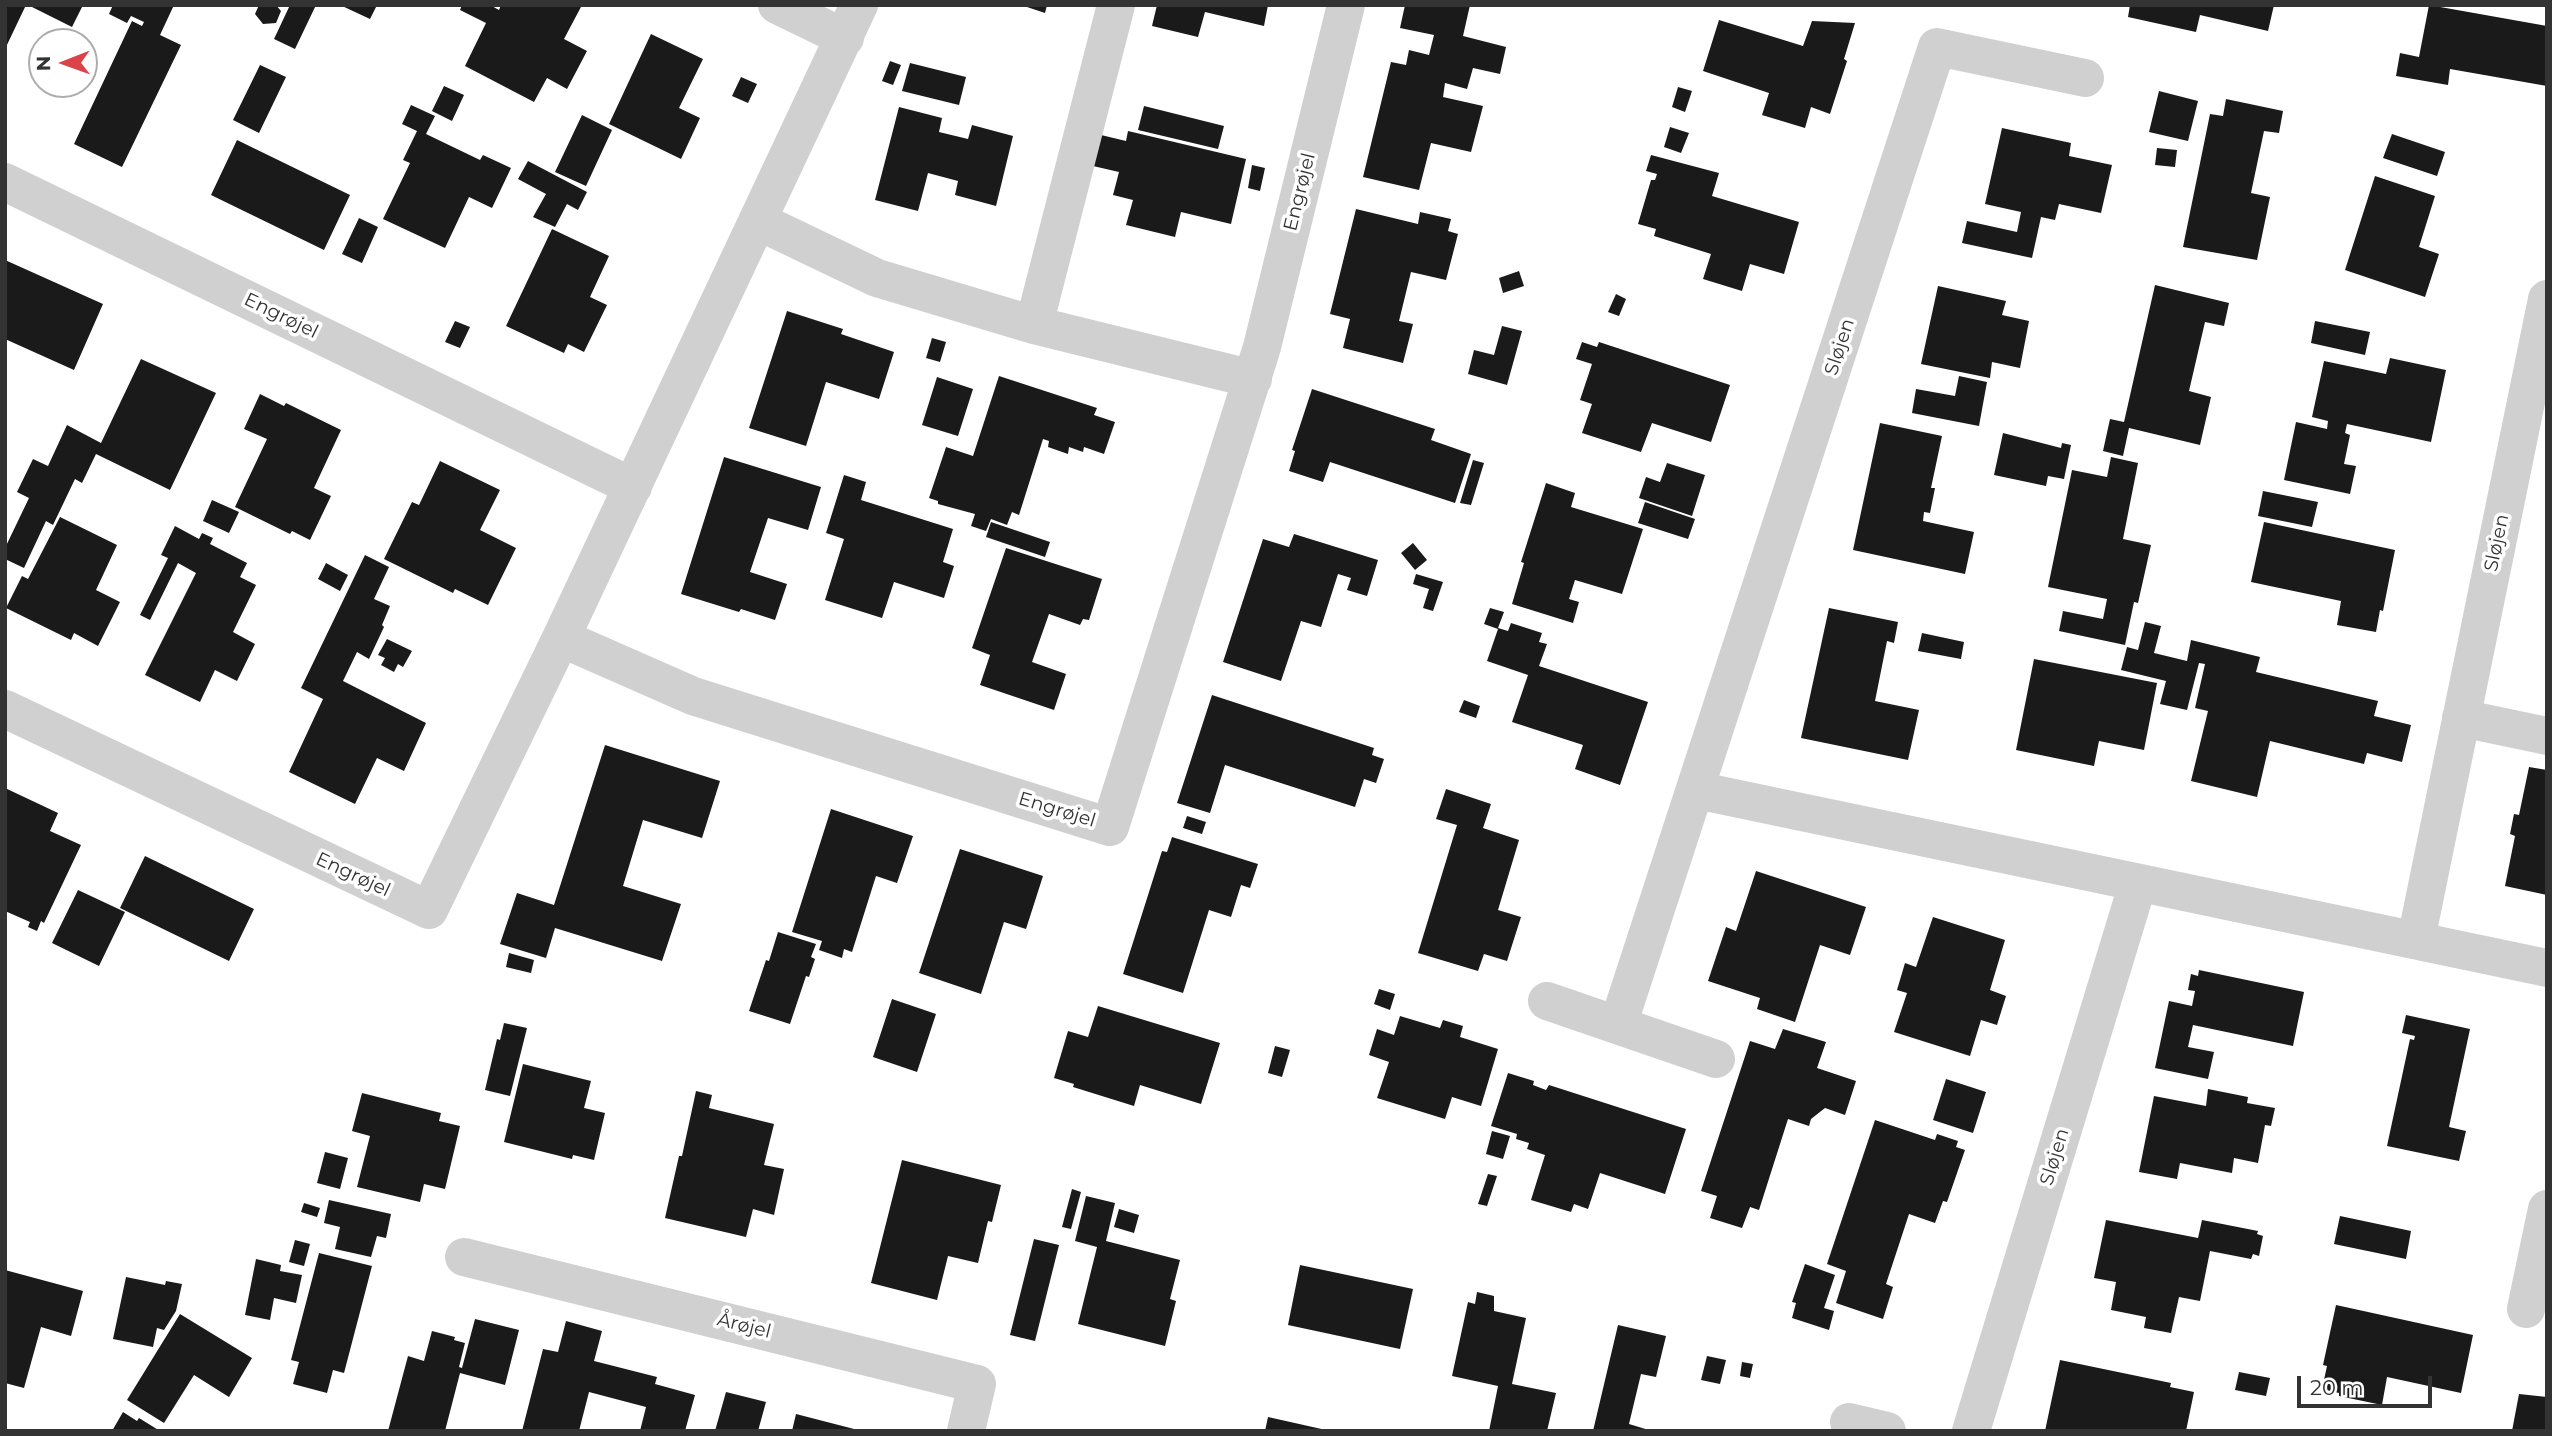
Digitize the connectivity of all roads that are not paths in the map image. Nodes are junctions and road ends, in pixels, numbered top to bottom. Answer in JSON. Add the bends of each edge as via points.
{"nodes":[{"id":1,"x":777,"y":5,"type":"edge"},
{"id":2,"x":1116,"y":5,"type":"edge"},
{"id":3,"x":1346,"y":5,"type":"edge"},
{"id":4,"x":852,"y":21,"type":"edge"},
{"id":5,"x":2085,"y":78,"type":"dead end"},
{"id":6,"x":5,"y":181,"type":"edge"},
{"id":7,"x":758,"y":221,"type":"junction"},
{"id":8,"x":2547,"y":299,"type":"edge"},
{"id":9,"x":1034,"y":325,"type":"junction"},
{"id":10,"x":2540,"y":371,"type":"edge"},
{"id":11,"x":1253,"y":379,"type":"junction"},
{"id":12,"x":633,"y":487,"type":"junction"},
{"id":13,"x":561,"y":638,"type":"junction"},
{"id":14,"x":5,"y":709,"type":"edge"},
{"id":15,"x":2461,"y":718,"type":"junction"},
{"id":16,"x":2547,"y":736,"type":"edge"},
{"id":17,"x":1696,"y":790,"type":"junction"},
{"id":18,"x":2138,"y":883,"type":"junction"},
{"id":19,"x":2416,"y":940,"type":"junction"},
{"id":20,"x":2547,"y":968,"type":"edge"},
{"id":21,"x":1547,"y":1001,"type":"dead end"},
{"id":22,"x":1618,"y":1025,"type":"junction"},
{"id":23,"x":1716,"y":1059,"type":"dead end"},
{"id":24,"x":2547,"y":1209,"type":"edge"},
{"id":25,"x":464,"y":1257,"type":"dead end"},
{"id":26,"x":2526,"y":1309,"type":"dead end"},
{"id":27,"x":1849,"y":1422,"type":"dead end"},
{"id":28,"x":966,"y":1431,"type":"edge"},
{"id":29,"x":1887,"y":1431,"type":"edge"},
{"id":30,"x":1971,"y":1431,"type":"edge"}],
"edges":[{"from":1,"to":4,"type":"street","name":"Engrøjel"},
{"from":2,"to":9,"type":"street"},
{"from":3,"to":11,"type":"street","name":"Engrøjel"},
{"from":4,"to":7,"type":"street","name":"Engrøjel"},
{"from":5,"to":17,"type":"street","name":"Sløjen","via":[[1937,47]]},
{"from":6,"to":12,"type":"street","name":"Engrøjel"},
{"from":7,"to":9,"type":"street","via":[[877,278]]},
{"from":7,"to":12,"type":"street","name":"Engrøjel"},
{"from":8,"to":10,"type":"street","name":"Sløjen"},
{"from":9,"to":11,"type":"street"},
{"from":10,"to":15,"type":"street","name":"Sløjen"},
{"from":11,"to":13,"type":"street","name":"Engrøjel","via":[[1110,827],[693,696]]},
{"from":12,"to":13,"type":"street","name":"Engrøjel"},
{"from":13,"to":14,"type":"street","name":"Engrøjel","via":[[429,910]]},
{"from":15,"to":16,"type":"street"},
{"from":15,"to":19,"type":"street","name":"Sløjen"},
{"from":17,"to":18,"type":"street"},
{"from":17,"to":22,"type":"street","name":"Sløjen"},
{"from":18,"to":19,"type":"street"},
{"from":18,"to":30,"type":"street","name":"Sløjen"},
{"from":19,"to":20,"type":"street"},
{"from":21,"to":22,"type":"street"},
{"from":22,"to":23,"type":"street"},
{"from":24,"to":26,"type":"street"},
{"from":25,"to":28,"type":"street","name":"Årøjel","via":[[977,1384]]},
{"from":27,"to":29,"type":"street"}]}
